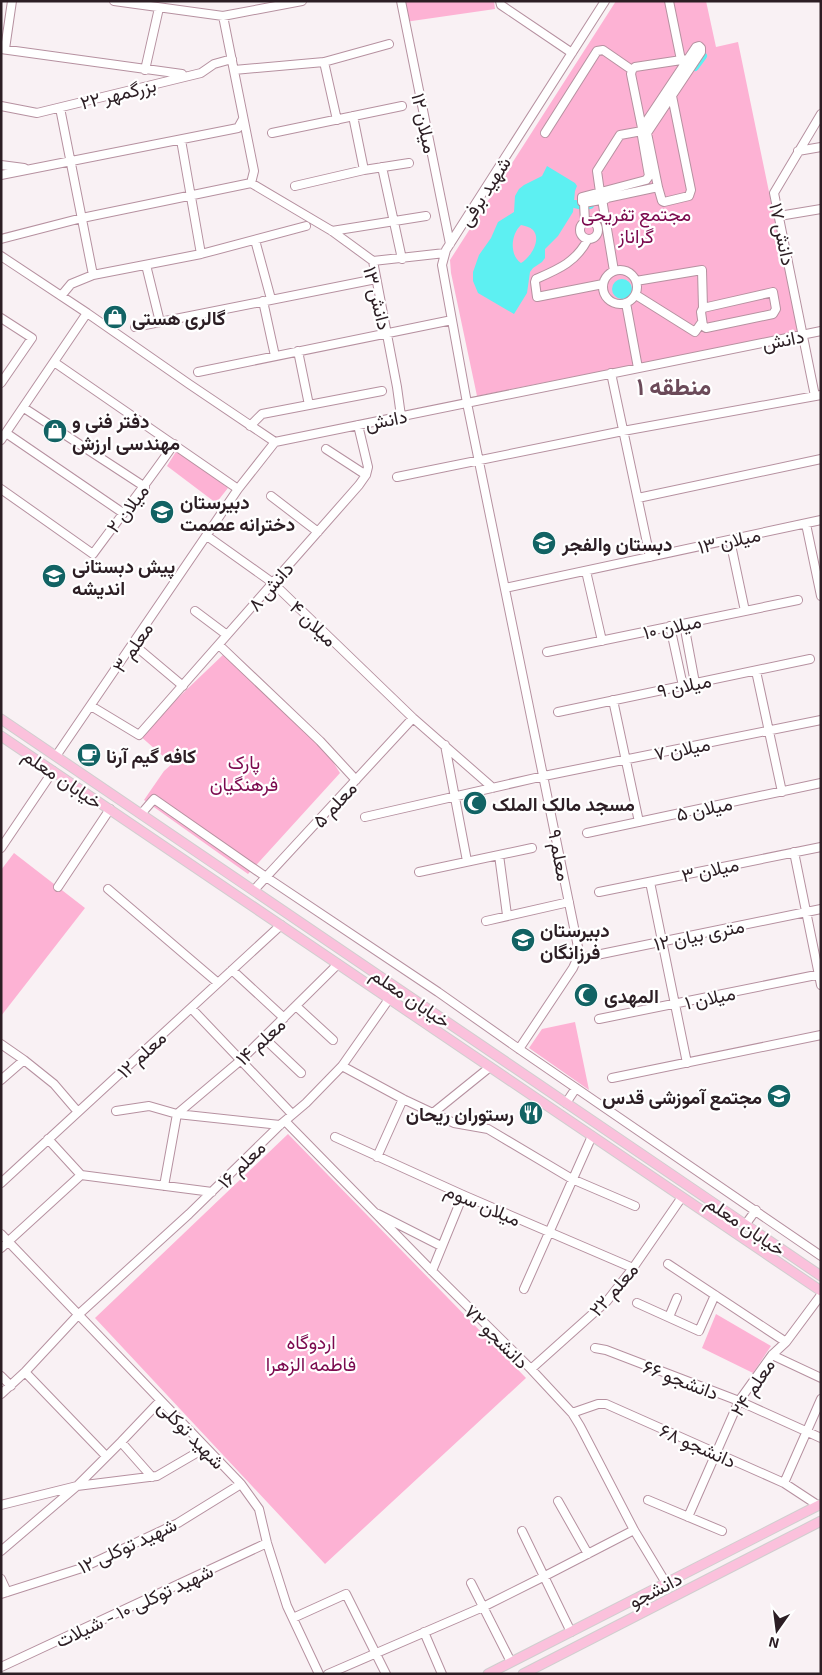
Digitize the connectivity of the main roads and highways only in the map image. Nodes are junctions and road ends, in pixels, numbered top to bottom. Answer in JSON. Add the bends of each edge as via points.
{"nodes":[{"id":1,"x":1,"y":719,"type":"edge"},
{"id":2,"x":1,"y":736,"type":"edge"},
{"id":3,"x":639,"y":1152,"type":"junction"},
{"id":4,"x":632,"y":1163,"type":"junction"},
{"id":5,"x":821,"y":1276,"type":"edge"},
{"id":6,"x":821,"y":1291,"type":"edge"},
{"id":7,"x":820,"y":1505,"type":"edge"},
{"id":8,"x":821,"y":1521,"type":"edge"},
{"id":9,"x":488,"y":1674,"type":"edge"},
{"id":10,"x":523,"y":1674,"type":"edge"}],
"edges":[{"from":1,"to":3,"type":"main road","name":"خیابان معلم"},
{"from":2,"to":4,"type":"main road","name":"خیابان معلم"},
{"from":3,"to":4,"type":"main road"},
{"from":3,"to":5,"type":"main road","name":"خیابان معلم"},
{"from":4,"to":6,"type":"main road","name":"خیابان معلم"},
{"from":7,"to":9,"type":"main road","name":"دانشجو"},
{"from":8,"to":10,"type":"main road","name":"دانشجو"}]}
